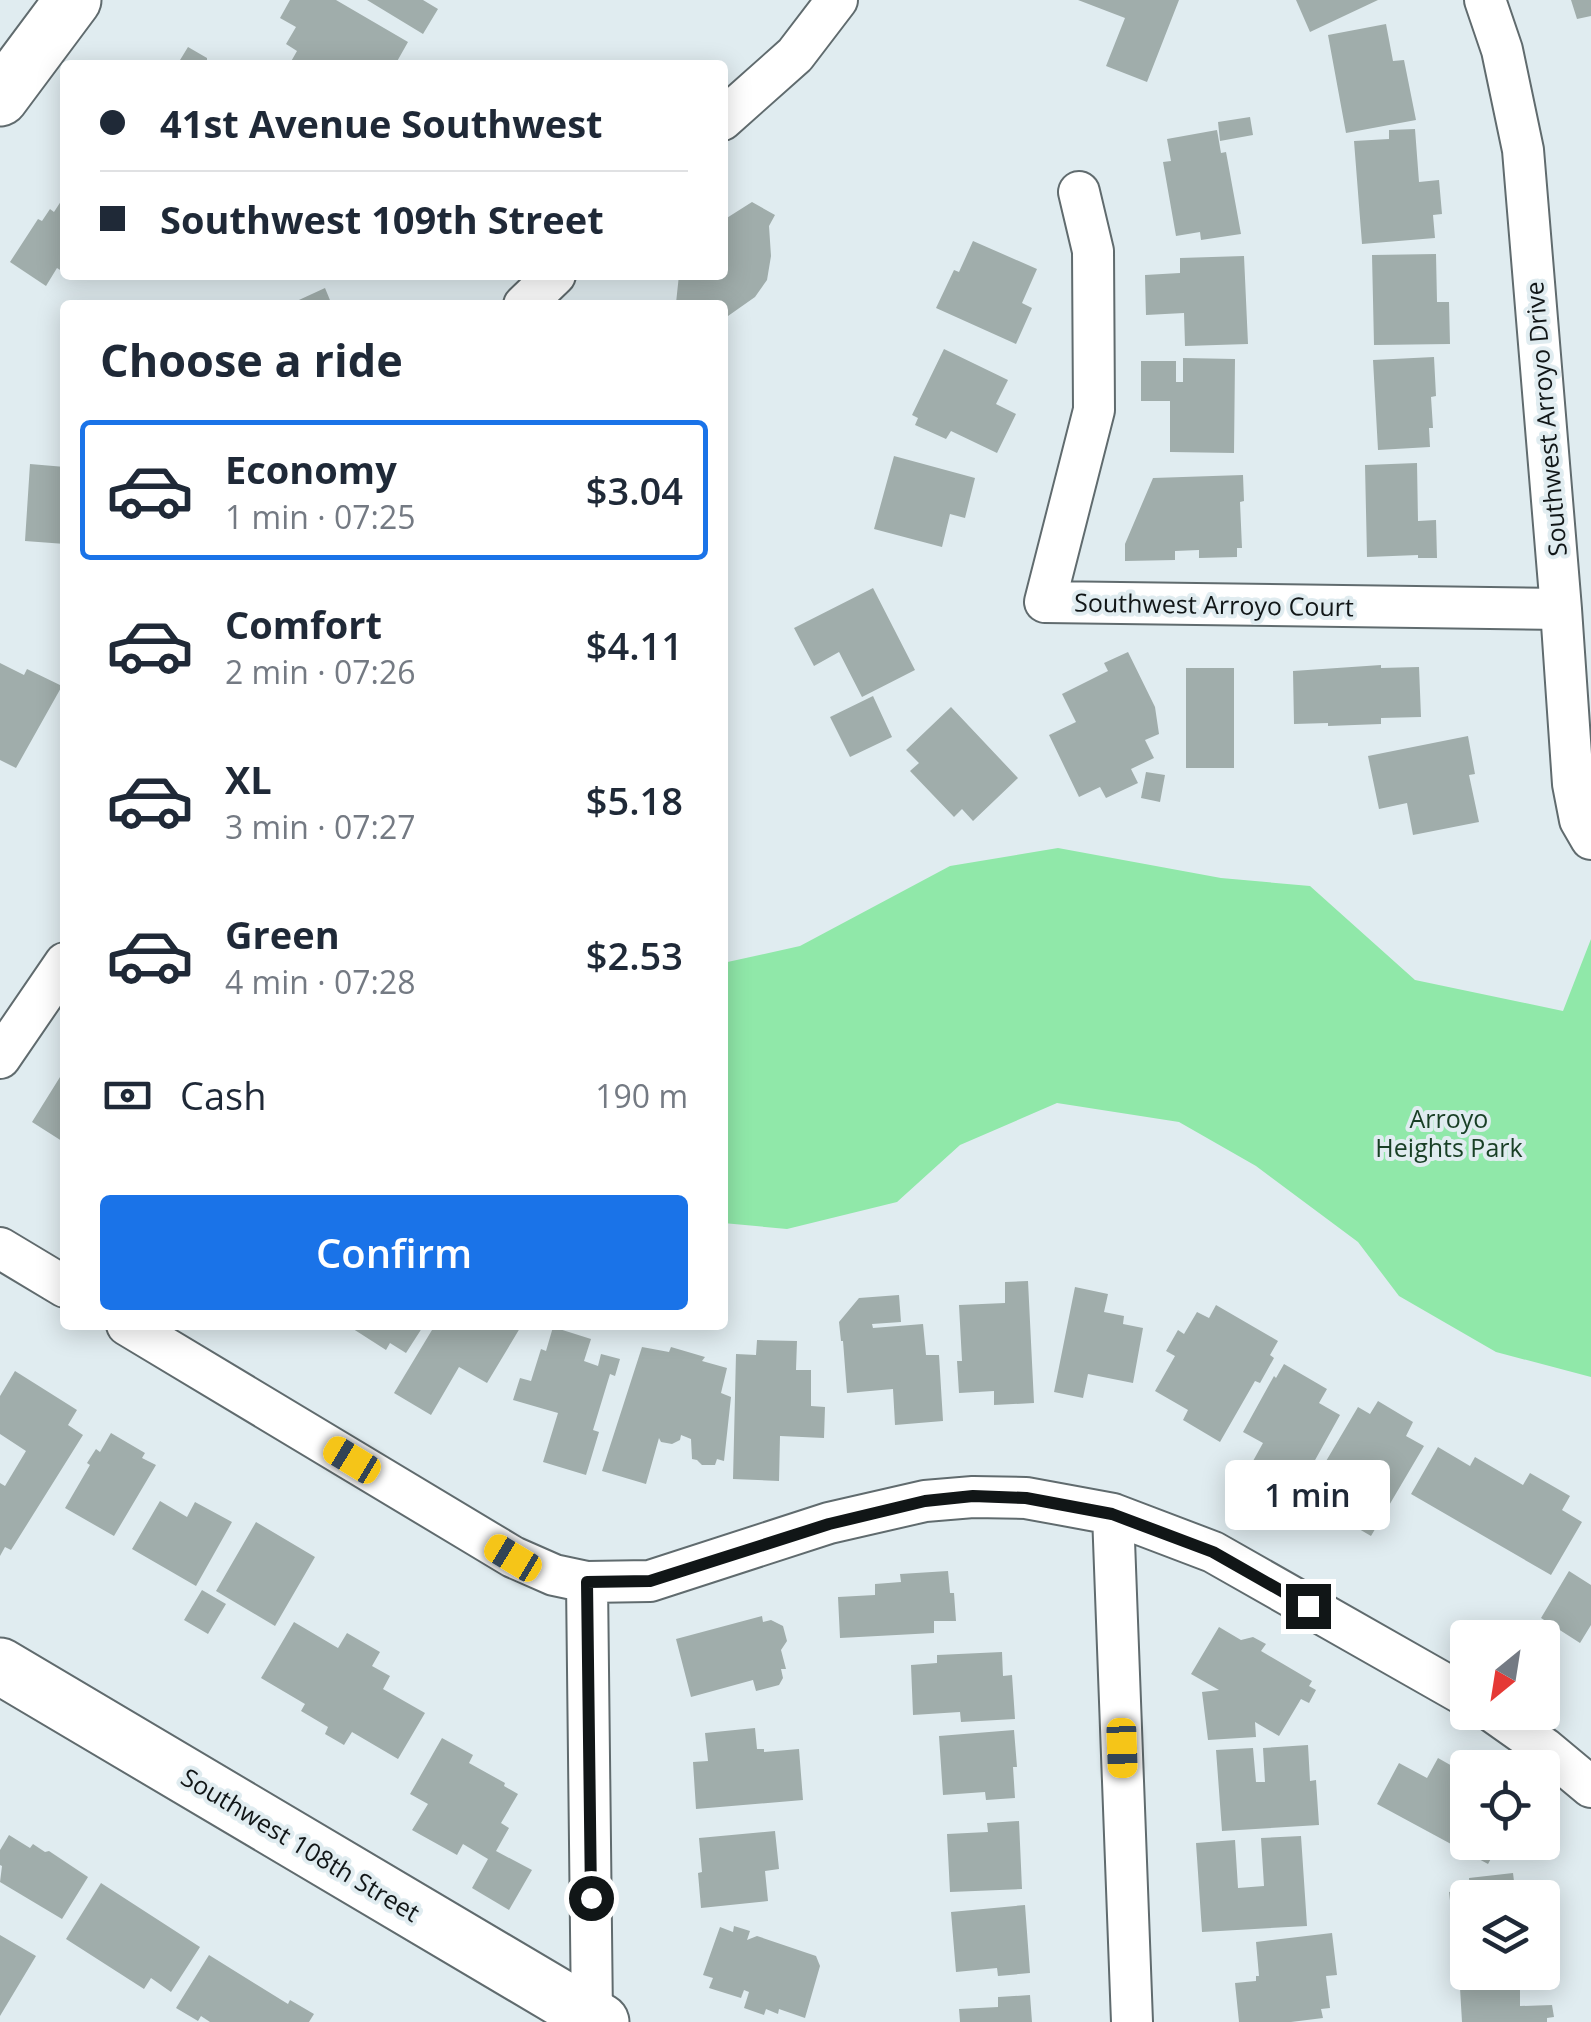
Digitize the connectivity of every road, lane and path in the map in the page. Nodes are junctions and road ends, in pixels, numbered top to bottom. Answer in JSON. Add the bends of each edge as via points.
{"nodes":[{"id":1,"x":73,"y":0,"type":"edge"},
{"id":2,"x":837,"y":0,"type":"edge"},
{"id":3,"x":1485,"y":0,"type":"edge"},
{"id":4,"x":0,"y":98,"type":"edge"},
{"id":5,"x":728,"y":115,"type":"edge"},
{"id":6,"x":1079,"y":192,"type":"dead end"},
{"id":7,"x":550,"y":280,"type":"edge"},
{"id":8,"x":529,"y":300,"type":"edge"},
{"id":9,"x":1561,"y":610,"type":"junction"},
{"id":10,"x":1591,"y":840,"type":"edge"},
{"id":11,"x":60,"y":970,"type":"edge"},
{"id":12,"x":0,"y":1058,"type":"edge"},
{"id":13,"x":0,"y":1248,"type":"edge"},
{"id":14,"x":60,"y":1285,"type":"edge"},
{"id":15,"x":135,"y":1330,"type":"edge"},
{"id":16,"x":1112,"y":1514,"type":"junction"},
{"id":17,"x":587,"y":1582,"type":"junction"},
{"id":18,"x":0,"y":1666,"type":"edge"},
{"id":19,"x":1450,"y":1687,"type":"edge"},
{"id":20,"x":1518,"y":1730,"type":"edge"},
{"id":21,"x":1591,"y":1787,"type":"edge"},
{"id":22,"x":597,"y":2019,"type":"edge"},
{"id":23,"x":1132,"y":2022,"type":"edge"}],
"edges":[{"from":1,"to":4,"type":"street"},
{"from":2,"to":5,"type":"street","via":[[795,54]]},
{"from":3,"to":9,"type":"street","name":"Southwest Arroyo Drive","via":[[1523,150]]},
{"from":6,"to":9,"type":"street","name":"Southwest Arroyo Court","via":[[1093,251],[1094,410],[1045,602]]},
{"from":7,"to":8,"type":"street"},
{"from":9,"to":10,"type":"street","name":"Southwest Arroyo Drive","via":[[1573,784]]},
{"from":11,"to":12,"type":"street"},
{"from":13,"to":14,"type":"street"},
{"from":15,"to":17,"type":"street","via":[[513,1558]]},
{"from":16,"to":17,"type":"street","via":[[1026,1498],[925,1501],[650,1581]]},
{"from":16,"to":19,"type":"street","via":[[1213,1552]]},
{"from":16,"to":23,"type":"street"},
{"from":17,"to":22,"type":"street"},
{"from":18,"to":22,"type":"street","name":"Southwest 108th Street"},
{"from":20,"to":21,"type":"street"}]}
